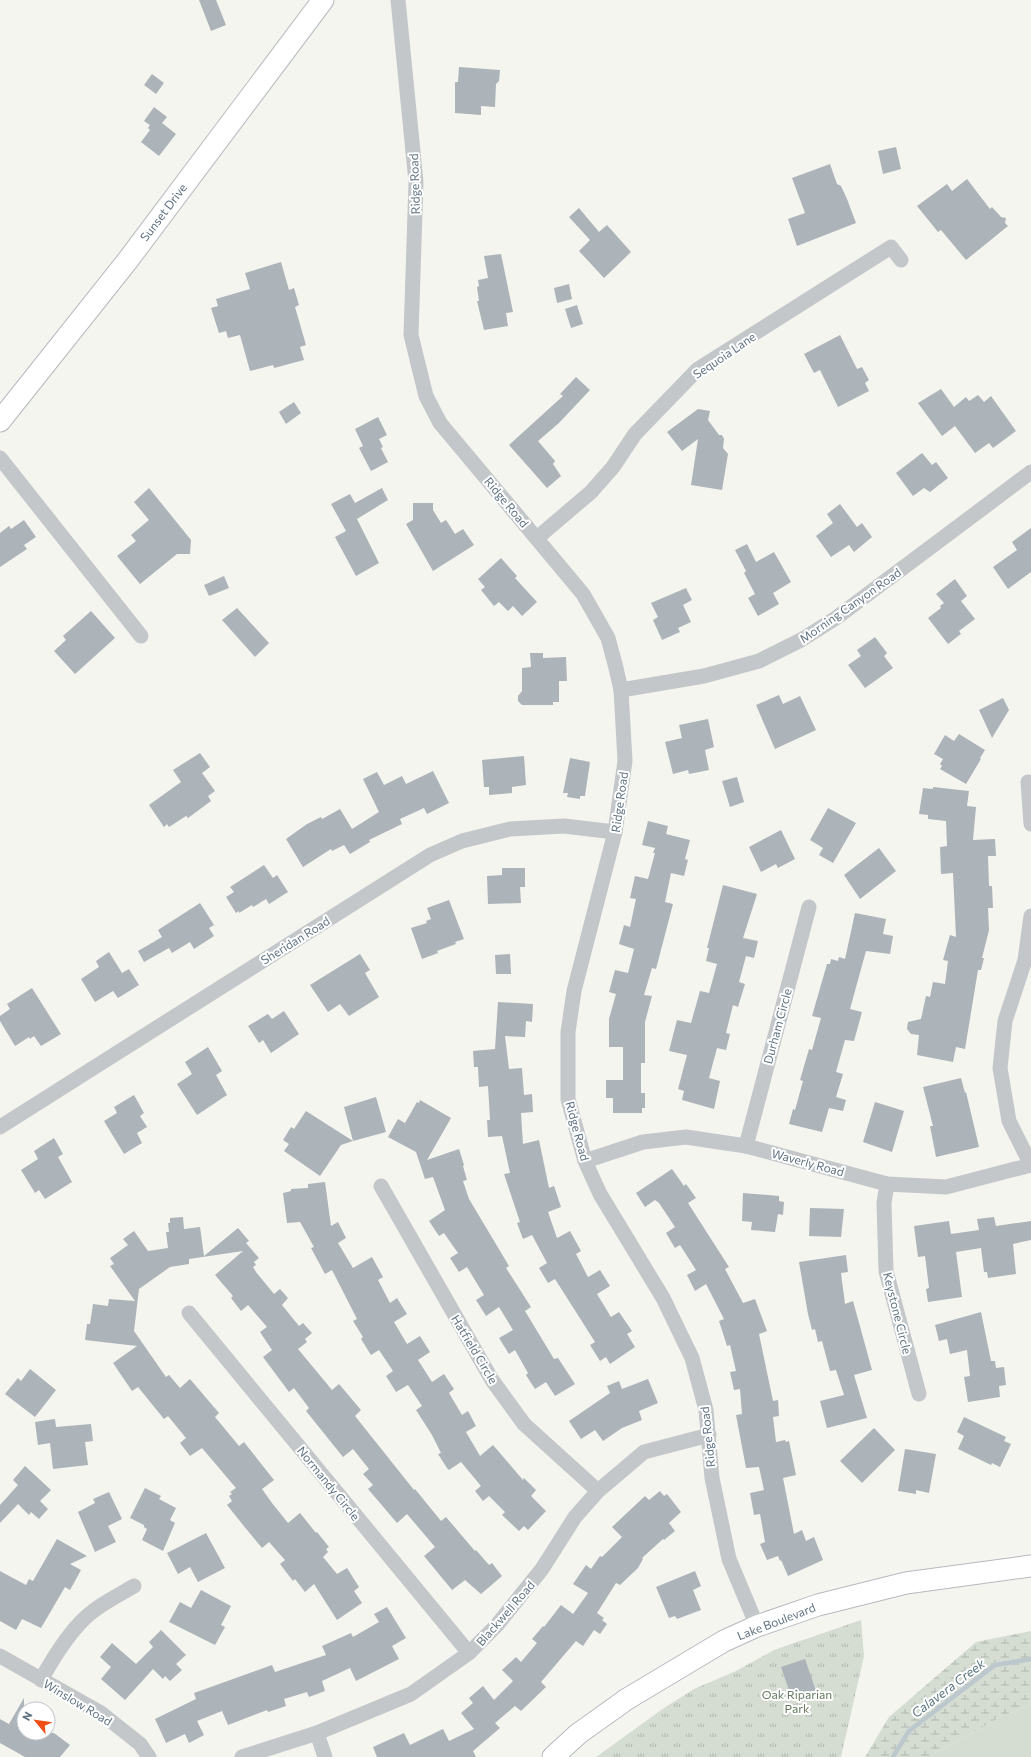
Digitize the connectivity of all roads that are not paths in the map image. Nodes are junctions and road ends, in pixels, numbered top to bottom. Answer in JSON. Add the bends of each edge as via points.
{"nodes":[{"id":1,"x":323,"y":0,"type":"edge"},
{"id":2,"x":398,"y":0,"type":"edge"},
{"id":3,"x":901,"y":260,"type":"dead end"},
{"id":4,"x":0,"y":421,"type":"edge"},
{"id":5,"x":0,"y":458,"type":"edge"},
{"id":6,"x":1031,"y":472,"type":"edge"},
{"id":7,"x":537,"y":538,"type":"junction"},
{"id":8,"x":141,"y":636,"type":"dead end"},
{"id":9,"x":621,"y":690,"type":"junction"},
{"id":10,"x":1028,"y":782,"type":"dead end"},
{"id":11,"x":1031,"y":824,"type":"edge"},
{"id":12,"x":615,"y":832,"type":"junction"},
{"id":13,"x":809,"y":907,"type":"dead end"},
{"id":14,"x":1031,"y":916,"type":"edge"},
{"id":15,"x":0,"y":1127,"type":"edge"},
{"id":16,"x":746,"y":1146,"type":"junction"},
{"id":17,"x":585,"y":1161,"type":"junction"},
{"id":18,"x":1031,"y":1165,"type":"edge"},
{"id":19,"x":887,"y":1184,"type":"junction"},
{"id":20,"x":381,"y":1186,"type":"dead end"},
{"id":21,"x":189,"y":1313,"type":"dead end"},
{"id":22,"x":919,"y":1394,"type":"dead end"},
{"id":23,"x":709,"y":1435,"type":"junction"},
{"id":24,"x":598,"y":1491,"type":"junction"},
{"id":25,"x":1031,"y":1566,"type":"edge"},
{"id":26,"x":134,"y":1586,"type":"dead end"},
{"id":27,"x":757,"y":1626,"type":"junction"},
{"id":28,"x":469,"y":1653,"type":"junction"},
{"id":29,"x":0,"y":1656,"type":"edge"},
{"id":30,"x":42,"y":1680,"type":"junction"},
{"id":31,"x":317,"y":1733,"type":"junction"},
{"id":32,"x":149,"y":1757,"type":"edge"},
{"id":33,"x":242,"y":1757,"type":"edge"},
{"id":34,"x":325,"y":1757,"type":"edge"},
{"id":35,"x":553,"y":1757,"type":"edge"}],
"edges":[{"from":1,"to":4,"type":"main road","name":"Sunset Drive","via":[[128,260]]},
{"from":2,"to":7,"type":"street","name":"Ridge Road","via":[[416,182],[411,335],[426,396],[440,424]]},
{"from":3,"to":7,"type":"street","name":"Sequoia Lane","via":[[891,247],[698,369],[635,434],[613,467],[591,492]]},
{"from":5,"to":8,"type":"street"},
{"from":6,"to":9,"type":"street","name":"Morning Canyon Road","via":[[836,618],[801,640],[759,661],[717,673]]},
{"from":7,"to":9,"type":"street","name":"Ridge Road","via":[[583,594],[608,638]]},
{"from":9,"to":12,"type":"street","name":"Ridge Road","via":[[625,761]]},
{"from":10,"to":11,"type":"street"},
{"from":12,"to":15,"type":"street","name":"Sheridan Road","via":[[564,826],[510,829],[462,841],[430,855]]},
{"from":12,"to":17,"type":"street","name":"Ridge Road","via":[[574,991],[568,1032],[568,1099]]},
{"from":13,"to":16,"type":"street","name":"Durham Circle"},
{"from":14,"to":18,"type":"street","via":[[1025,960],[1005,1021],[1000,1068],[1009,1121]]},
{"from":16,"to":17,"type":"street","name":"Waverly Road","via":[[686,1137],[643,1142]]},
{"from":16,"to":19,"type":"street","name":"Waverly Road"},
{"from":17,"to":23,"type":"street","name":"Ridge Road","via":[[600,1194],[663,1298],[692,1358],[706,1410]]},
{"from":18,"to":19,"type":"street","name":"Waverly Road","via":[[946,1187]]},
{"from":19,"to":22,"type":"street","name":"Keystone Circle","via":[[884,1202],[886,1271]]},
{"from":20,"to":24,"type":"street","name":"Hatfield Circle","via":[[492,1380],[524,1424]]},
{"from":21,"to":28,"type":"street","name":"Normandy Circle"},
{"from":23,"to":24,"type":"street","name":"Blackwell Road","via":[[644,1452]]},
{"from":23,"to":27,"type":"street","name":"Ridge Road","via":[[712,1478],[730,1559]]},
{"from":24,"to":28,"type":"street","name":"Blackwell Road","via":[[575,1517],[537,1576],[497,1625]]},
{"from":25,"to":27,"type":"main road","name":"Lake Boulevard","via":[[906,1583],[818,1605]]},
{"from":26,"to":30,"type":"street","via":[[105,1603],[80,1623],[55,1655]]},
{"from":27,"to":35,"type":"main road","name":"Lake Boulevard","via":[[720,1644],[627,1699],[578,1734]]},
{"from":28,"to":31,"type":"street","name":"Blackwell Road","via":[[411,1694]]},
{"from":29,"to":30,"type":"street","name":"Winslow Road"},
{"from":30,"to":32,"type":"street","name":"Winslow Road","via":[[101,1713],[140,1744]]},
{"from":31,"to":33,"type":"street","name":"Blackwell Road"},
{"from":31,"to":34,"type":"street"}]}
